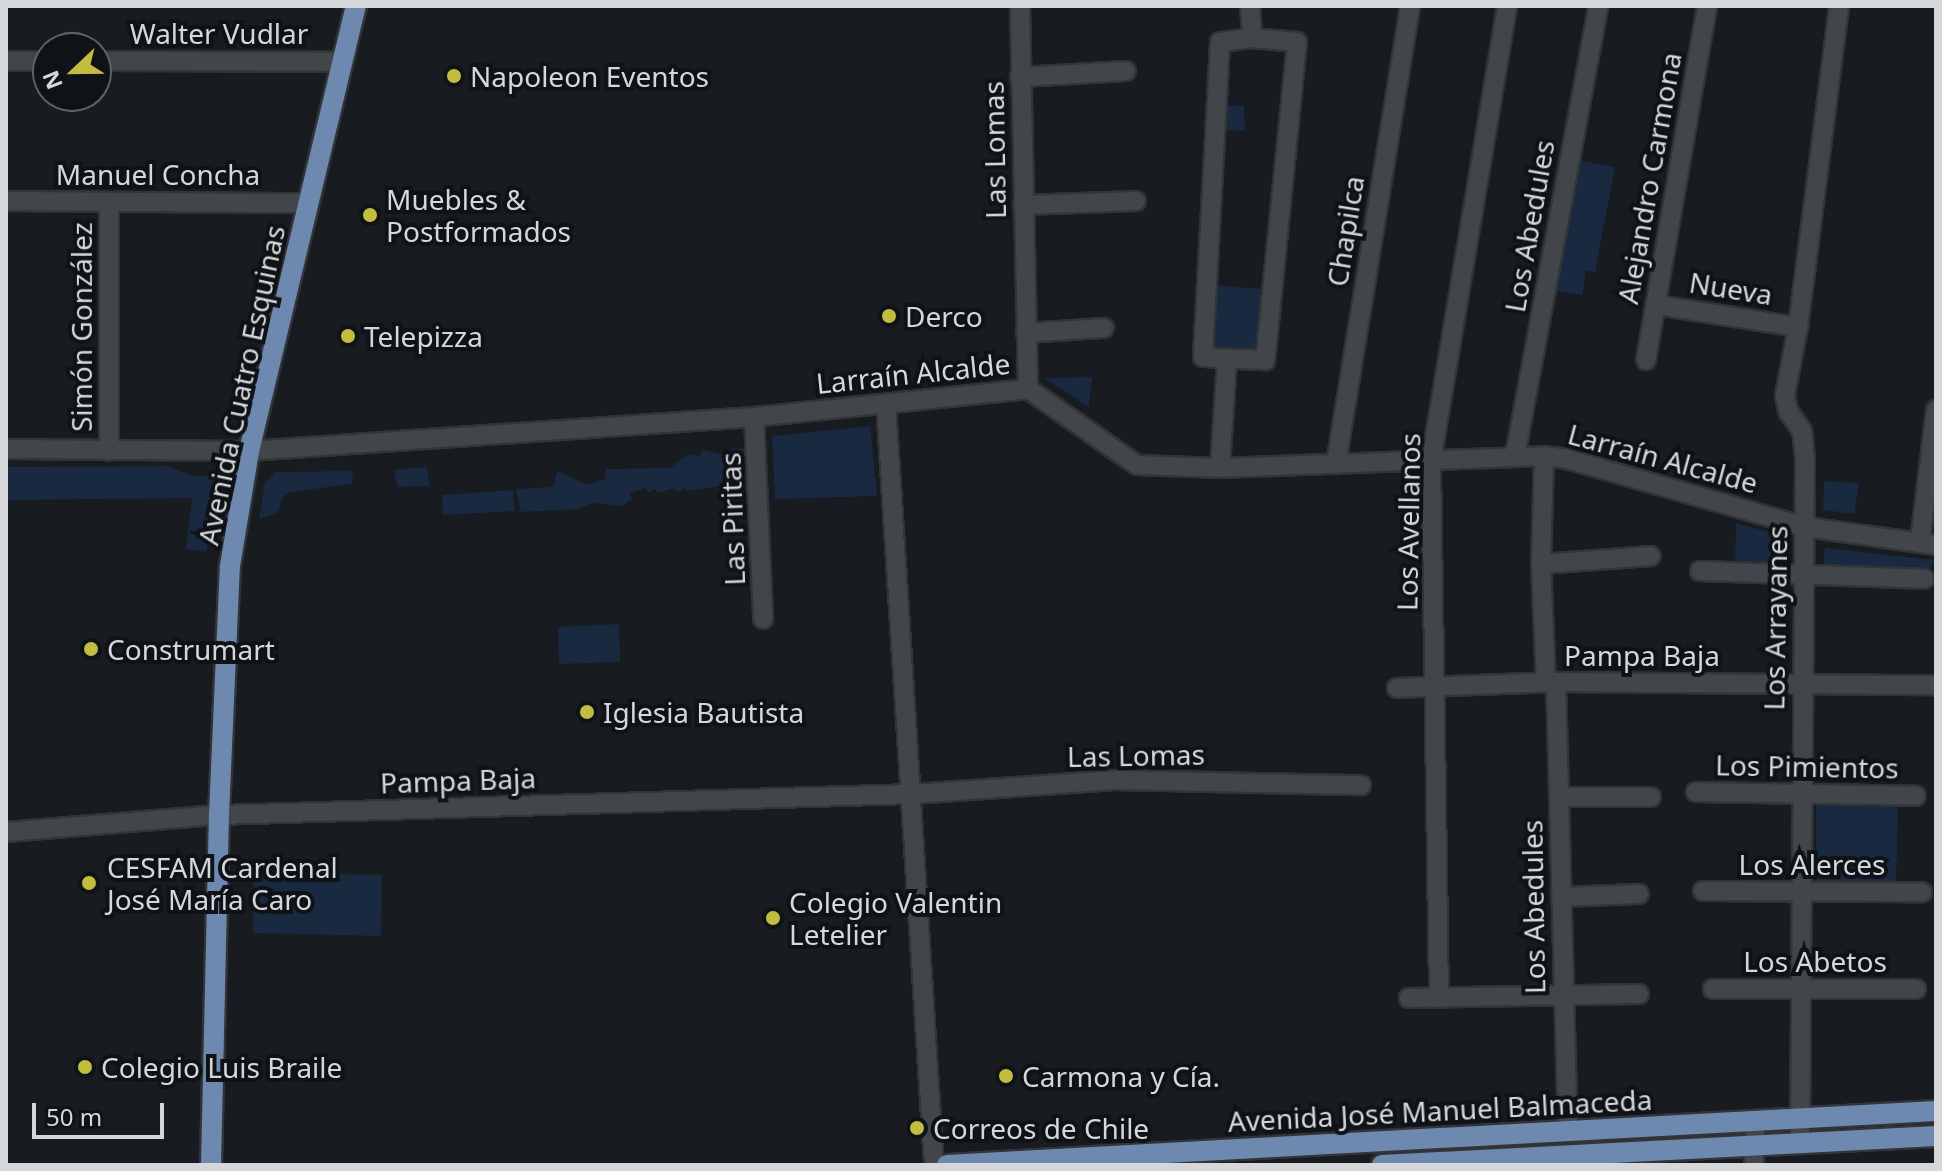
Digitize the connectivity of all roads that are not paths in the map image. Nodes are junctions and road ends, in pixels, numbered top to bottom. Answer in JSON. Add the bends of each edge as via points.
{"nodes":[{"id":1,"x":356,"y":6,"type":"edge"},
{"id":2,"x":1020,"y":6,"type":"edge"},
{"id":3,"x":1250,"y":6,"type":"edge"},
{"id":4,"x":1410,"y":6,"type":"edge"},
{"id":5,"x":1507,"y":6,"type":"edge"},
{"id":6,"x":1598,"y":6,"type":"edge"},
{"id":7,"x":1707,"y":6,"type":"edge"},
{"id":8,"x":1839,"y":6,"type":"edge"},
{"id":9,"x":1252,"y":38,"type":"junction"},
{"id":10,"x":6,"y":61,"type":"edge"},
{"id":11,"x":32,"y":61,"type":"edge"},
{"id":12,"x":112,"y":61,"type":"edge"},
{"id":13,"x":342,"y":62,"type":"junction"},
{"id":14,"x":1126,"y":71,"type":"dead end"},
{"id":15,"x":1020,"y":77,"type":"junction"},
{"id":16,"x":6,"y":201,"type":"edge"},
{"id":17,"x":1136,"y":201,"type":"dead end"},
{"id":18,"x":109,"y":203,"type":"junction"},
{"id":19,"x":309,"y":203,"type":"junction"},
{"id":20,"x":1023,"y":205,"type":"junction"},
{"id":21,"x":1656,"y":305,"type":"junction"},
{"id":22,"x":1798,"y":327,"type":"junction"},
{"id":23,"x":1104,"y":328,"type":"dead end"},
{"id":24,"x":1026,"y":333,"type":"junction"},
{"id":25,"x":1227,"y":359,"type":"junction"},
{"id":26,"x":1646,"y":360,"type":"dead end"},
{"id":27,"x":1028,"y":389,"type":"junction"},
{"id":28,"x":886,"y":404,"type":"junction"},
{"id":29,"x":1936,"y":413,"type":"edge"},
{"id":30,"x":754,"y":417,"type":"junction"},
{"id":31,"x":6,"y":449,"type":"edge"},
{"id":32,"x":109,"y":451,"type":"junction"},
{"id":33,"x":249,"y":451,"type":"junction"},
{"id":34,"x":1515,"y":456,"type":"junction"},
{"id":35,"x":1544,"y":456,"type":"junction"},
{"id":36,"x":1431,"y":461,"type":"junction"},
{"id":37,"x":1336,"y":464,"type":"junction"},
{"id":38,"x":1220,"y":468,"type":"junction"},
{"id":39,"x":1806,"y":527,"type":"junction"},
{"id":40,"x":1928,"y":544,"type":"edge"},
{"id":41,"x":1651,"y":556,"type":"dead end"},
{"id":42,"x":1541,"y":564,"type":"junction"},
{"id":43,"x":1700,"y":571,"type":"dead end"},
{"id":44,"x":1806,"y":578,"type":"junction"},
{"id":45,"x":1924,"y":579,"type":"dead end"},
{"id":46,"x":763,"y":619,"type":"dead end"},
{"id":47,"x":1551,"y":683,"type":"junction"},
{"id":48,"x":1802,"y":683,"type":"junction"},
{"id":49,"x":1936,"y":685,"type":"edge"},
{"id":50,"x":1435,"y":687,"type":"junction"},
{"id":51,"x":1397,"y":688,"type":"dead end"},
{"id":52,"x":1361,"y":785,"type":"dead end"},
{"id":53,"x":1696,"y":792,"type":"dead end"},
{"id":54,"x":912,"y":794,"type":"junction"},
{"id":55,"x":1800,"y":794,"type":"junction"},
{"id":56,"x":1916,"y":796,"type":"dead end"},
{"id":57,"x":1559,"y":797,"type":"junction"},
{"id":58,"x":1651,"y":797,"type":"dead end"},
{"id":59,"x":219,"y":815,"type":"junction"},
{"id":60,"x":6,"y":832,"type":"edge"},
{"id":61,"x":1703,"y":891,"type":"dead end"},
{"id":62,"x":1802,"y":891,"type":"junction"},
{"id":63,"x":1922,"y":892,"type":"dead end"},
{"id":64,"x":1639,"y":894,"type":"dead end"},
{"id":65,"x":1561,"y":897,"type":"junction"},
{"id":66,"x":1799,"y":986,"type":"junction"},
{"id":67,"x":1713,"y":989,"type":"dead end"},
{"id":68,"x":1916,"y":989,"type":"dead end"},
{"id":69,"x":1639,"y":994,"type":"dead end"},
{"id":70,"x":1409,"y":998,"type":"dead end"},
{"id":71,"x":1439,"y":998,"type":"junction"},
{"id":72,"x":1563,"y":998,"type":"junction"},
{"id":73,"x":1936,"y":1111,"type":"edge"},
{"id":74,"x":1799,"y":1119,"type":"junction"},
{"id":75,"x":1755,"y":1121,"type":"junction"},
{"id":76,"x":1568,"y":1131,"type":"junction"},
{"id":77,"x":1936,"y":1136,"type":"edge"},
{"id":78,"x":1800,"y":1144,"type":"junction"},
{"id":79,"x":1754,"y":1156,"type":"edge"},
{"id":80,"x":1440,"y":1164,"type":"edge"},
{"id":81,"x":211,"y":1165,"type":"edge"},
{"id":82,"x":934,"y":1165,"type":"edge"},
{"id":83,"x":947,"y":1165,"type":"edge"},
{"id":84,"x":1382,"y":1165,"type":"edge"}],
"edges":[{"from":1,"to":13,"type":"main road","name":"Avenida Cuatro Esquinas"},
{"from":2,"to":15,"type":"street","name":"Las Lomas"},
{"from":3,"to":9,"type":"street"},
{"from":4,"to":37,"type":"street","name":"Chapilca"},
{"from":5,"to":36,"type":"street","name":"Los Avellanos"},
{"from":6,"to":34,"type":"street","name":"Los Abedules"},
{"from":7,"to":21,"type":"street","name":"Alejandro Carmona"},
{"from":8,"to":22,"type":"street","name":"Los Arrayanes"},
{"from":9,"to":25,"type":"street","via":[[1220,42],[1203,357]]},
{"from":9,"to":25,"type":"street","via":[[1297,42],[1265,360]]},
{"from":10,"to":11,"type":"street"},
{"from":12,"to":13,"type":"street","name":"Walter Vudlar"},
{"from":13,"to":19,"type":"main road","name":"Avenida Cuatro Esquinas"},
{"from":14,"to":15,"type":"street"},
{"from":15,"to":20,"type":"street","name":"Las Lomas"},
{"from":16,"to":18,"type":"street","name":"Manuel Concha"},
{"from":17,"to":20,"type":"street"},
{"from":18,"to":19,"type":"street","name":"Manuel Concha"},
{"from":18,"to":32,"type":"street","name":"Simón González"},
{"from":19,"to":33,"type":"main road","name":"Avenida Cuatro Esquinas"},
{"from":20,"to":24,"type":"street","name":"Las Lomas"},
{"from":21,"to":22,"type":"street","name":"Nueva"},
{"from":21,"to":26,"type":"street","name":"Alejandro Carmona"},
{"from":22,"to":39,"type":"street","name":"Los Arrayanes","via":[[1785,395],[1788,411],[1802,431]]},
{"from":23,"to":24,"type":"street"},
{"from":24,"to":27,"type":"street","name":"Las Lomas"},
{"from":25,"to":38,"type":"street"},
{"from":27,"to":28,"type":"street","name":"Larraín Alcalde"},
{"from":27,"to":38,"type":"street","name":"Larraín Alcalde","via":[[1137,465]]},
{"from":28,"to":30,"type":"street","name":"Larraín Alcalde"},
{"from":28,"to":54,"type":"street"},
{"from":29,"to":40,"type":"street"},
{"from":30,"to":33,"type":"street","name":"Larraín Alcalde"},
{"from":30,"to":46,"type":"street","name":"Las Piritas"},
{"from":31,"to":32,"type":"street","name":"Larraín Alcalde"},
{"from":32,"to":33,"type":"street","name":"Larraín Alcalde"},
{"from":33,"to":59,"type":"main road","name":"Avenida Cuatro Esquinas","via":[[230,566]]},
{"from":34,"to":35,"type":"street","name":"Larraín Alcalde"},
{"from":34,"to":36,"type":"street","name":"Larraín Alcalde"},
{"from":35,"to":39,"type":"street","name":"Larraín Alcalde"},
{"from":35,"to":42,"type":"street","name":"Los Abedules"},
{"from":36,"to":37,"type":"street","name":"Larraín Alcalde"},
{"from":36,"to":50,"type":"street","name":"Los Avellanos"},
{"from":37,"to":38,"type":"street","name":"Larraín Alcalde"},
{"from":39,"to":40,"type":"street","name":"Larraín Alcalde"},
{"from":39,"to":44,"type":"street","name":"Los Arrayanes"},
{"from":41,"to":42,"type":"street"},
{"from":42,"to":47,"type":"street","name":"Los Abedules"},
{"from":43,"to":44,"type":"street"},
{"from":44,"to":45,"type":"street"},
{"from":44,"to":48,"type":"street","name":"Los Arrayanes"},
{"from":47,"to":48,"type":"street","name":"Pampa Baja"},
{"from":47,"to":50,"type":"street","name":"Pampa Baja"},
{"from":47,"to":57,"type":"street","name":"Los Abedules"},
{"from":48,"to":49,"type":"street","name":"Pampa Baja"},
{"from":48,"to":55,"type":"street","name":"Los Arrayanes"},
{"from":50,"to":51,"type":"street","name":"Pampa Baja"},
{"from":50,"to":71,"type":"street","name":"Los Avellanos"},
{"from":52,"to":54,"type":"street","name":"Las Lomas","via":[[1116,780]]},
{"from":53,"to":55,"type":"street","name":"Los Pimientos"},
{"from":54,"to":59,"type":"street","name":"Pampa Baja"},
{"from":54,"to":82,"type":"street"},
{"from":55,"to":56,"type":"street","name":"Los Pimientos"},
{"from":55,"to":62,"type":"street","name":"Los Arrayanes"},
{"from":57,"to":58,"type":"street"},
{"from":57,"to":65,"type":"street","name":"Los Abedules"},
{"from":59,"to":60,"type":"street","name":"Pampa Baja"},
{"from":59,"to":81,"type":"main road","name":"Avenida Cuatro Esquinas"},
{"from":61,"to":62,"type":"street","name":"Los Alerces"},
{"from":62,"to":63,"type":"street","name":"Los Alerces"},
{"from":62,"to":66,"type":"street","name":"Los Arrayanes"},
{"from":64,"to":65,"type":"street"},
{"from":65,"to":72,"type":"street","name":"Los Abedules"},
{"from":66,"to":67,"type":"street","name":"Los Abetos"},
{"from":66,"to":68,"type":"street","name":"Los Abetos"},
{"from":66,"to":74,"type":"street","name":"Los Arrayanes"},
{"from":69,"to":72,"type":"street"},
{"from":70,"to":71,"type":"street"},
{"from":71,"to":72,"type":"street"},
{"from":72,"to":76,"type":"street","name":"Los Abedules"},
{"from":73,"to":74,"type":"main road","name":"Avenida José Manuel Balmaceda"},
{"from":74,"to":75,"type":"main road","name":"Avenida José Manuel Balmaceda"},
{"from":74,"to":78,"type":"street","name":"Los Arrayanes"},
{"from":75,"to":76,"type":"main road","name":"Avenida José Manuel Balmaceda"},
{"from":75,"to":79,"type":"street"},
{"from":76,"to":83,"type":"main road","name":"Avenida José Manuel Balmaceda"},
{"from":77,"to":78,"type":"main road","name":"Avenida José Manuel Balmaceda"},
{"from":78,"to":79,"type":"main road","name":"Avenida José Manuel Balmaceda"},
{"from":79,"to":80,"type":"main road","name":"Avenida José Manuel Balmaceda"},
{"from":80,"to":84,"type":"main road","name":"Avenida José Manuel Balmaceda"}]}
